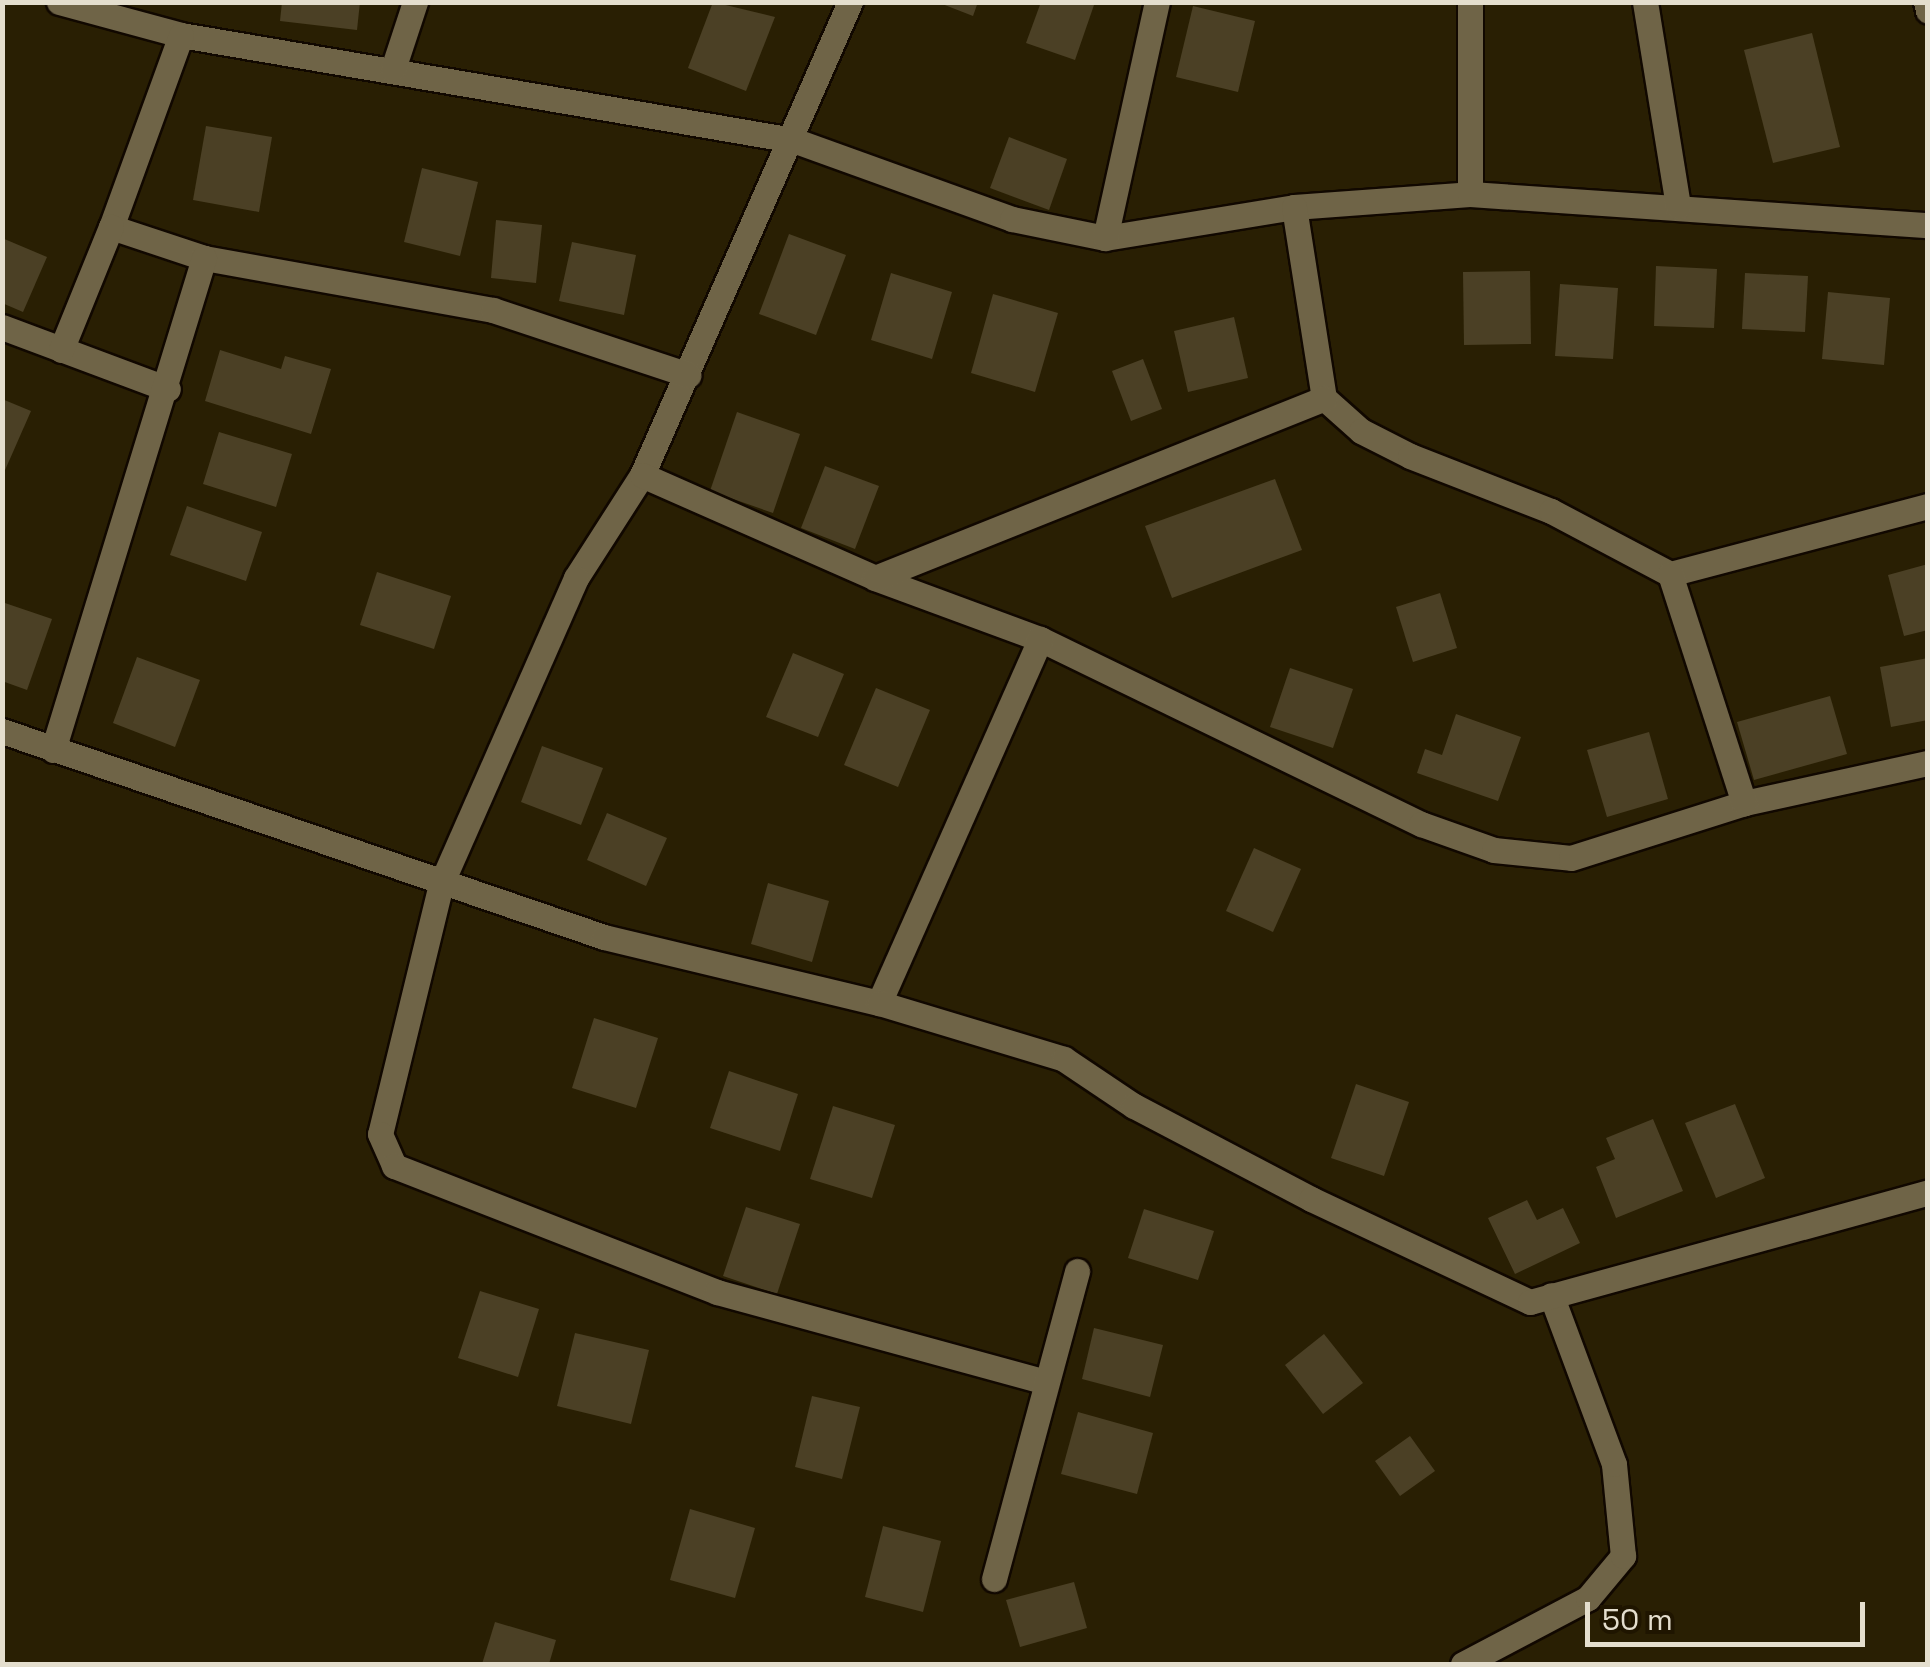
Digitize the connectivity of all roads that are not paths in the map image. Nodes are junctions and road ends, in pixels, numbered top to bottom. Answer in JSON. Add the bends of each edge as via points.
{"nodes":[{"id":1,"x":59,"y":2,"type":"edge"},
{"id":2,"x":414,"y":2,"type":"edge"},
{"id":3,"x":850,"y":2,"type":"edge"},
{"id":4,"x":1157,"y":2,"type":"edge"},
{"id":5,"x":1470,"y":2,"type":"edge"},
{"id":6,"x":1645,"y":2,"type":"edge"},
{"id":7,"x":1926,"y":2,"type":"edge"},
{"id":8,"x":1928,"y":11,"type":"edge"},
{"id":9,"x":181,"y":36,"type":"junction"},
{"id":10,"x":393,"y":69,"type":"junction"},
{"id":11,"x":792,"y":140,"type":"junction"},
{"id":12,"x":1470,"y":194,"type":"junction"},
{"id":13,"x":1678,"y":206,"type":"junction"},
{"id":14,"x":1294,"y":207,"type":"junction"},
{"id":15,"x":1928,"y":225,"type":"edge"},
{"id":16,"x":111,"y":227,"type":"junction"},
{"id":17,"x":1105,"y":238,"type":"junction"},
{"id":18,"x":204,"y":258,"type":"junction"},
{"id":19,"x":2,"y":327,"type":"edge"},
{"id":20,"x":61,"y":350,"type":"junction"},
{"id":21,"x":688,"y":374,"type":"junction"},
{"id":22,"x":168,"y":389,"type":"junction"},
{"id":23,"x":1324,"y":398,"type":"junction"},
{"id":24,"x":642,"y":475,"type":"junction"},
{"id":25,"x":1928,"y":506,"type":"edge"},
{"id":26,"x":1670,"y":574,"type":"junction"},
{"id":27,"x":875,"y":578,"type":"junction"},
{"id":28,"x":1040,"y":639,"type":"junction"},
{"id":29,"x":2,"y":730,"type":"edge"},
{"id":30,"x":54,"y":750,"type":"junction"},
{"id":31,"x":1928,"y":763,"type":"edge"},
{"id":32,"x":1744,"y":803,"type":"junction"},
{"id":33,"x":441,"y":884,"type":"junction"},
{"id":34,"x":879,"y":1003,"type":"junction"},
{"id":35,"x":1928,"y":1192,"type":"edge"},
{"id":36,"x":1077,"y":1272,"type":"dead end"},
{"id":37,"x":1551,"y":1295,"type":"junction"},
{"id":38,"x":1045,"y":1382,"type":"junction"},
{"id":39,"x":994,"y":1579,"type":"dead end"},
{"id":40,"x":1463,"y":1664,"type":"edge"}],
"edges":[{"from":1,"to":9,"type":"street"},
{"from":2,"to":10,"type":"street"},
{"from":3,"to":11,"type":"street"},
{"from":4,"to":17,"type":"street"},
{"from":5,"to":12,"type":"street"},
{"from":6,"to":13,"type":"street"},
{"from":7,"to":8,"type":"street"},
{"from":9,"to":10,"type":"street"},
{"from":9,"to":16,"type":"street"},
{"from":10,"to":11,"type":"street"},
{"from":11,"to":17,"type":"street","via":[[1012,219]]},
{"from":11,"to":21,"type":"street"},
{"from":12,"to":13,"type":"street"},
{"from":12,"to":14,"type":"street"},
{"from":13,"to":15,"type":"street"},
{"from":14,"to":17,"type":"street"},
{"from":14,"to":23,"type":"street"},
{"from":16,"to":18,"type":"street"},
{"from":16,"to":20,"type":"street"},
{"from":18,"to":21,"type":"street","via":[[493,310]]},
{"from":18,"to":22,"type":"street"},
{"from":19,"to":20,"type":"street"},
{"from":20,"to":22,"type":"street"},
{"from":21,"to":24,"type":"street"},
{"from":22,"to":30,"type":"street"},
{"from":23,"to":26,"type":"street","via":[[1393,448],[1551,511]]},
{"from":23,"to":27,"type":"street"},
{"from":24,"to":27,"type":"street"},
{"from":24,"to":33,"type":"street","via":[[576,578]]},
{"from":25,"to":26,"type":"street"},
{"from":26,"to":32,"type":"street"},
{"from":27,"to":28,"type":"street"},
{"from":28,"to":32,"type":"street","via":[[1421,824],[1494,850],[1571,858]]},
{"from":28,"to":34,"type":"street"},
{"from":29,"to":30,"type":"street"},
{"from":30,"to":33,"type":"street"},
{"from":31,"to":32,"type":"street"},
{"from":33,"to":34,"type":"street","via":[[604,937]]},
{"from":33,"to":38,"type":"street","via":[[380,1134],[394,1166],[717,1292]]},
{"from":34,"to":37,"type":"street","via":[[1064,1059],[1150,1114],[1477,1282],[1530,1302]]},
{"from":35,"to":37,"type":"street"},
{"from":36,"to":38,"type":"street"},
{"from":37,"to":40,"type":"street","via":[[1614,1464],[1622,1556],[1588,1598]]},
{"from":38,"to":39,"type":"street"}]}
